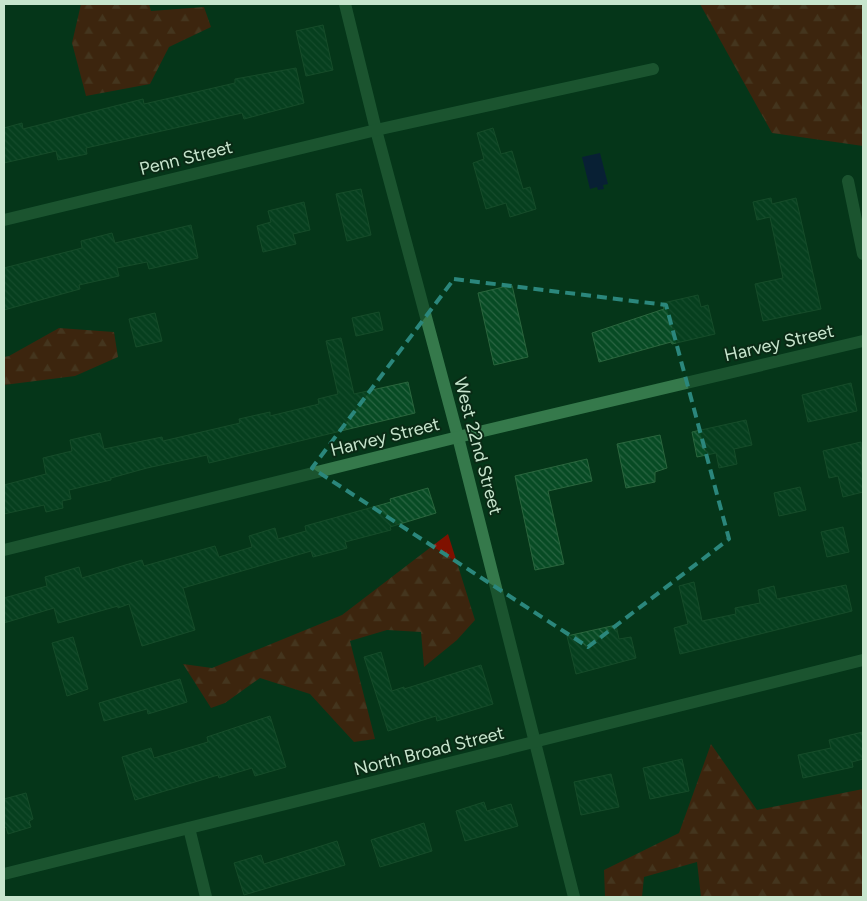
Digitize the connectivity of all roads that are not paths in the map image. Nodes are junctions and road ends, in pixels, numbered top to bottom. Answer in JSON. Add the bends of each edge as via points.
{"nodes":[{"id":1,"x":345,"y":4,"type":"edge"},
{"id":2,"x":653,"y":69,"type":"dead end"},
{"id":3,"x":376,"y":130,"type":"junction"},
{"id":4,"x":848,"y":181,"type":"dead end"},
{"id":5,"x":4,"y":220,"type":"edge"},
{"id":6,"x":863,"y":254,"type":"edge"},
{"id":7,"x":863,"y":341,"type":"edge"},
{"id":8,"x":458,"y":437,"type":"junction"},
{"id":9,"x":4,"y":550,"type":"edge"},
{"id":10,"x":863,"y":660,"type":"edge"},
{"id":11,"x":536,"y":743,"type":"junction"},
{"id":12,"x":189,"y":828,"type":"junction"},
{"id":13,"x":4,"y":874,"type":"edge"},
{"id":14,"x":206,"y":897,"type":"edge"},
{"id":15,"x":574,"y":897,"type":"edge"}],
"edges":[{"from":1,"to":3,"type":"street","name":"West 22nd Street"},
{"from":2,"to":3,"type":"street","name":"Penn Street"},
{"from":3,"to":5,"type":"street","name":"Penn Street"},
{"from":3,"to":8,"type":"street","name":"West 22nd Street"},
{"from":4,"to":6,"type":"street"},
{"from":7,"to":8,"type":"street","name":"Harvey Street"},
{"from":8,"to":9,"type":"street","name":"Harvey Street"},
{"from":8,"to":11,"type":"street","name":"West 22nd Street"},
{"from":10,"to":11,"type":"street","name":"North Broad Street"},
{"from":11,"to":12,"type":"street","name":"North Broad Street"},
{"from":11,"to":15,"type":"street","name":"West 22nd Street"},
{"from":12,"to":13,"type":"street","name":"North Broad Street"},
{"from":12,"to":14,"type":"street"}]}
